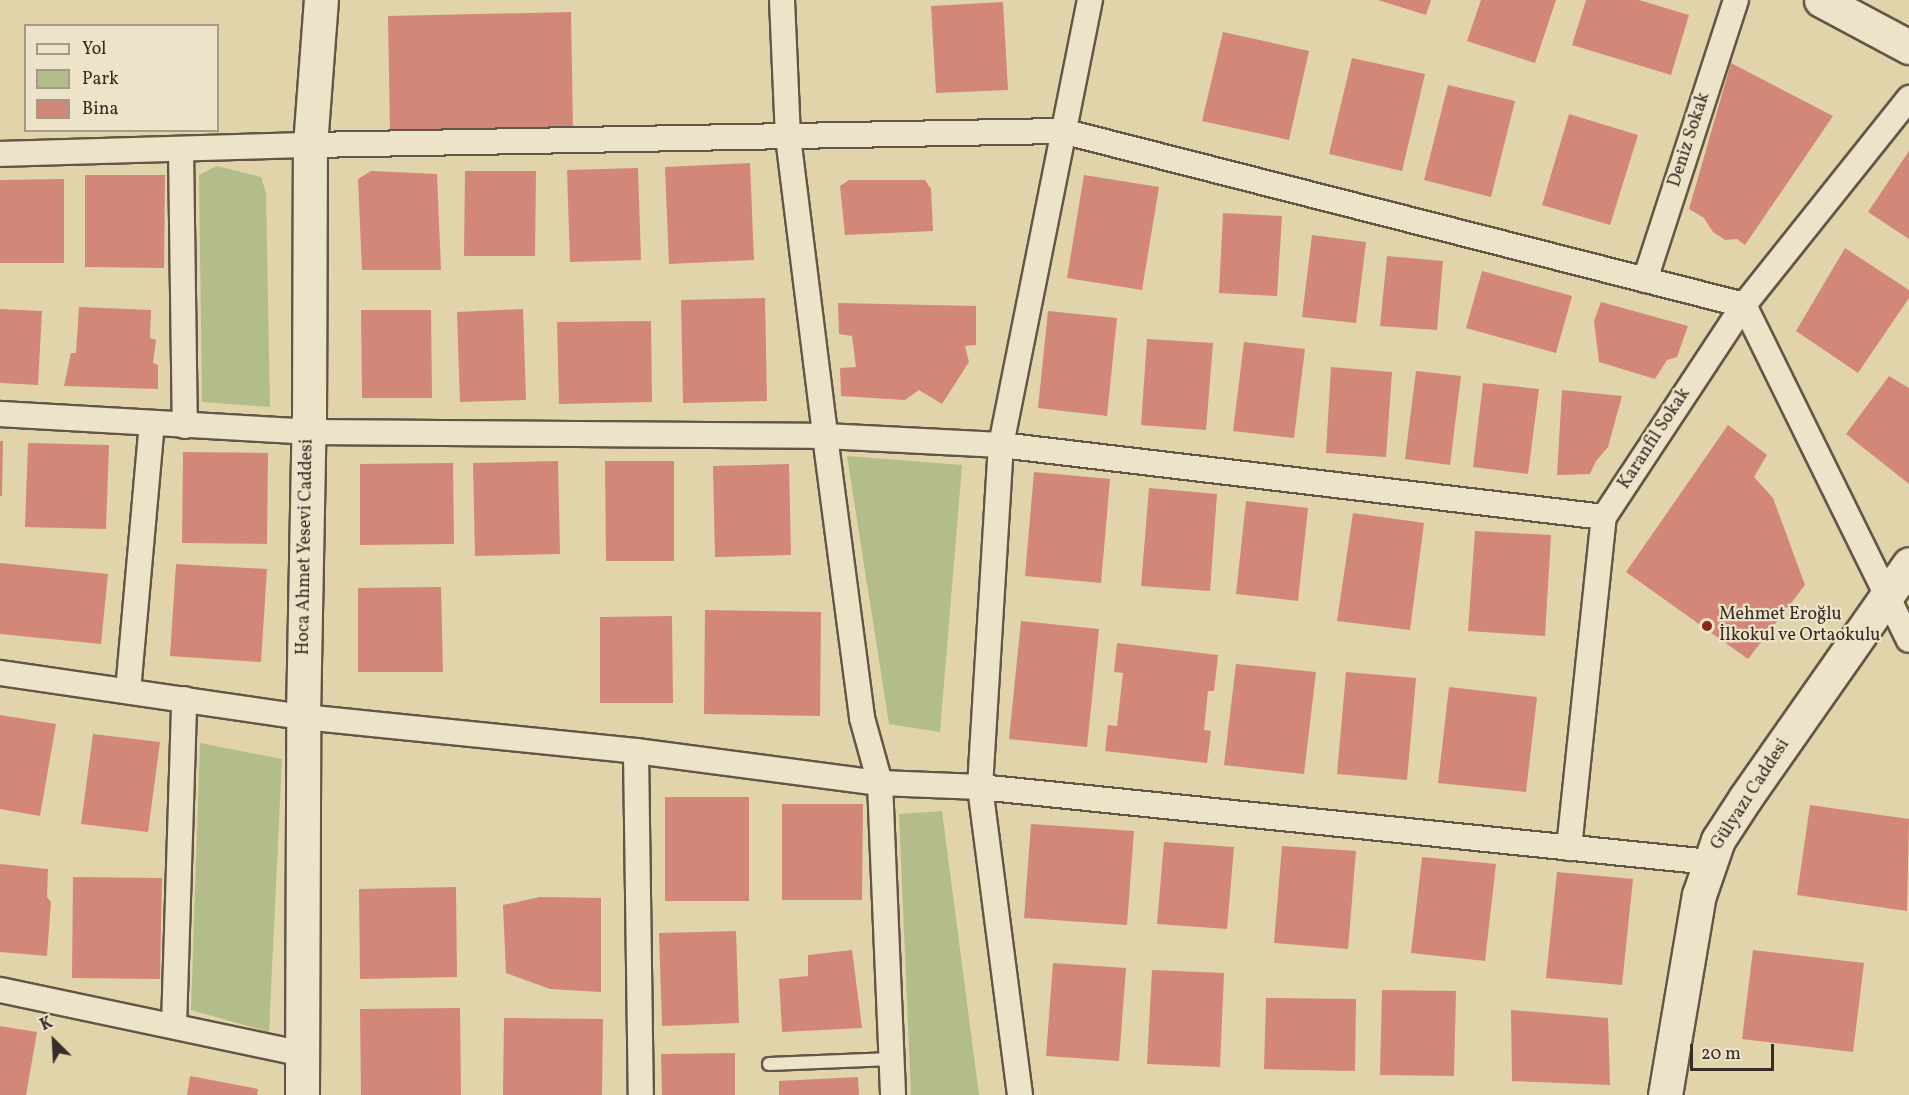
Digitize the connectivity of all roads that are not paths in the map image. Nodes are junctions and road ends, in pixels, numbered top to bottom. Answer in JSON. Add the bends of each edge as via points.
{"nodes":[{"id":1,"x":321,"y":0,"type":"edge"},
{"id":2,"x":782,"y":0,"type":"edge"},
{"id":3,"x":1090,"y":0,"type":"edge"},
{"id":4,"x":1736,"y":0,"type":"edge"},
{"id":5,"x":1821,"y":0,"type":"edge"},
{"id":6,"x":1909,"y":46,"type":"edge"},
{"id":7,"x":1909,"y":98,"type":"edge"},
{"id":8,"x":1062,"y":131,"type":"junction"},
{"id":9,"x":788,"y":137,"type":"junction"},
{"id":10,"x":310,"y":145,"type":"junction"},
{"id":11,"x":181,"y":150,"type":"junction"},
{"id":12,"x":0,"y":154,"type":"edge"},
{"id":13,"x":1645,"y":280,"type":"junction"},
{"id":14,"x":1744,"y":305,"type":"junction"},
{"id":15,"x":0,"y":414,"type":"edge"},
{"id":16,"x":152,"y":424,"type":"junction"},
{"id":17,"x":185,"y":426,"type":"junction"},
{"id":18,"x":309,"y":432,"type":"junction"},
{"id":19,"x":825,"y":436,"type":"junction"},
{"id":20,"x":1001,"y":445,"type":"junction"},
{"id":21,"x":1604,"y":517,"type":"junction"},
{"id":22,"x":1909,"y":564,"type":"edge"},
{"id":23,"x":1887,"y":596,"type":"junction"},
{"id":24,"x":1909,"y":640,"type":"edge"},
{"id":25,"x":0,"y":673,"type":"edge"},
{"id":26,"x":128,"y":691,"type":"junction"},
{"id":27,"x":184,"y":699,"type":"junction"},
{"id":28,"x":303,"y":717,"type":"junction"},
{"id":29,"x":636,"y":751,"type":"junction"},
{"id":30,"x":880,"y":783,"type":"junction"},
{"id":31,"x":980,"y":787,"type":"junction"},
{"id":32,"x":1569,"y":848,"type":"junction"},
{"id":33,"x":1709,"y":862,"type":"junction"},
{"id":34,"x":0,"y":990,"type":"edge"},
{"id":35,"x":174,"y":1026,"type":"junction"},
{"id":36,"x":303,"y":1054,"type":"junction"},
{"id":37,"x":892,"y":1059,"type":"junction"},
{"id":38,"x":769,"y":1064,"type":"dead end"},
{"id":39,"x":302,"y":1095,"type":"edge"},
{"id":40,"x":641,"y":1095,"type":"edge"},
{"id":41,"x":893,"y":1095,"type":"edge"},
{"id":42,"x":1020,"y":1095,"type":"edge"},
{"id":43,"x":1665,"y":1095,"type":"edge"}],
"edges":[{"from":1,"to":10,"type":"street","name":"Hoca Ahmet Yesevi Caddesi"},
{"from":2,"to":9,"type":"street"},
{"from":3,"to":8,"type":"street"},
{"from":4,"to":13,"type":"street","name":"Deniz Sokak"},
{"from":5,"to":6,"type":"street"},
{"from":7,"to":14,"type":"street","name":"Karanfil Sokak"},
{"from":8,"to":9,"type":"street"},
{"from":8,"to":13,"type":"street"},
{"from":8,"to":20,"type":"street"},
{"from":9,"to":10,"type":"street"},
{"from":9,"to":19,"type":"street"},
{"from":10,"to":11,"type":"street"},
{"from":10,"to":18,"type":"street","name":"Hoca Ahmet Yesevi Caddesi"},
{"from":11,"to":12,"type":"street"},
{"from":11,"to":17,"type":"street"},
{"from":13,"to":14,"type":"street"},
{"from":14,"to":21,"type":"street","name":"Karanfil Sokak"},
{"from":14,"to":23,"type":"street"},
{"from":15,"to":16,"type":"street"},
{"from":16,"to":17,"type":"street"},
{"from":16,"to":26,"type":"street"},
{"from":17,"to":18,"type":"street"},
{"from":18,"to":19,"type":"street"},
{"from":18,"to":28,"type":"street","name":"Hoca Ahmet Yesevi Caddesi"},
{"from":19,"to":20,"type":"street"},
{"from":19,"to":30,"type":"street","via":[[862,718]]},
{"from":20,"to":21,"type":"street"},
{"from":20,"to":31,"type":"street"},
{"from":21,"to":32,"type":"street","name":"Karanfil Sokak"},
{"from":22,"to":23,"type":"street","name":"Gülyazı Caddesi"},
{"from":23,"to":24,"type":"street"},
{"from":23,"to":33,"type":"street","name":"Gülyazı Caddesi","via":[[1746,797],[1718,840]]},
{"from":25,"to":26,"type":"street"},
{"from":26,"to":27,"type":"street"},
{"from":27,"to":28,"type":"street"},
{"from":27,"to":35,"type":"street"},
{"from":28,"to":29,"type":"street"},
{"from":28,"to":36,"type":"street","name":"Hoca Ahmet Yesevi Caddesi"},
{"from":29,"to":30,"type":"street"},
{"from":29,"to":40,"type":"street"},
{"from":30,"to":31,"type":"street"},
{"from":30,"to":37,"type":"street"},
{"from":31,"to":32,"type":"street"},
{"from":31,"to":42,"type":"street"},
{"from":32,"to":33,"type":"street"},
{"from":33,"to":43,"type":"street","name":"Gülyazı Caddesi","via":[[1699,895]]},
{"from":34,"to":35,"type":"street"},
{"from":35,"to":36,"type":"street"},
{"from":36,"to":39,"type":"street","name":"Hoca Ahmet Yesevi Caddesi"},
{"from":37,"to":38,"type":"lane"},
{"from":37,"to":41,"type":"street"}]}
